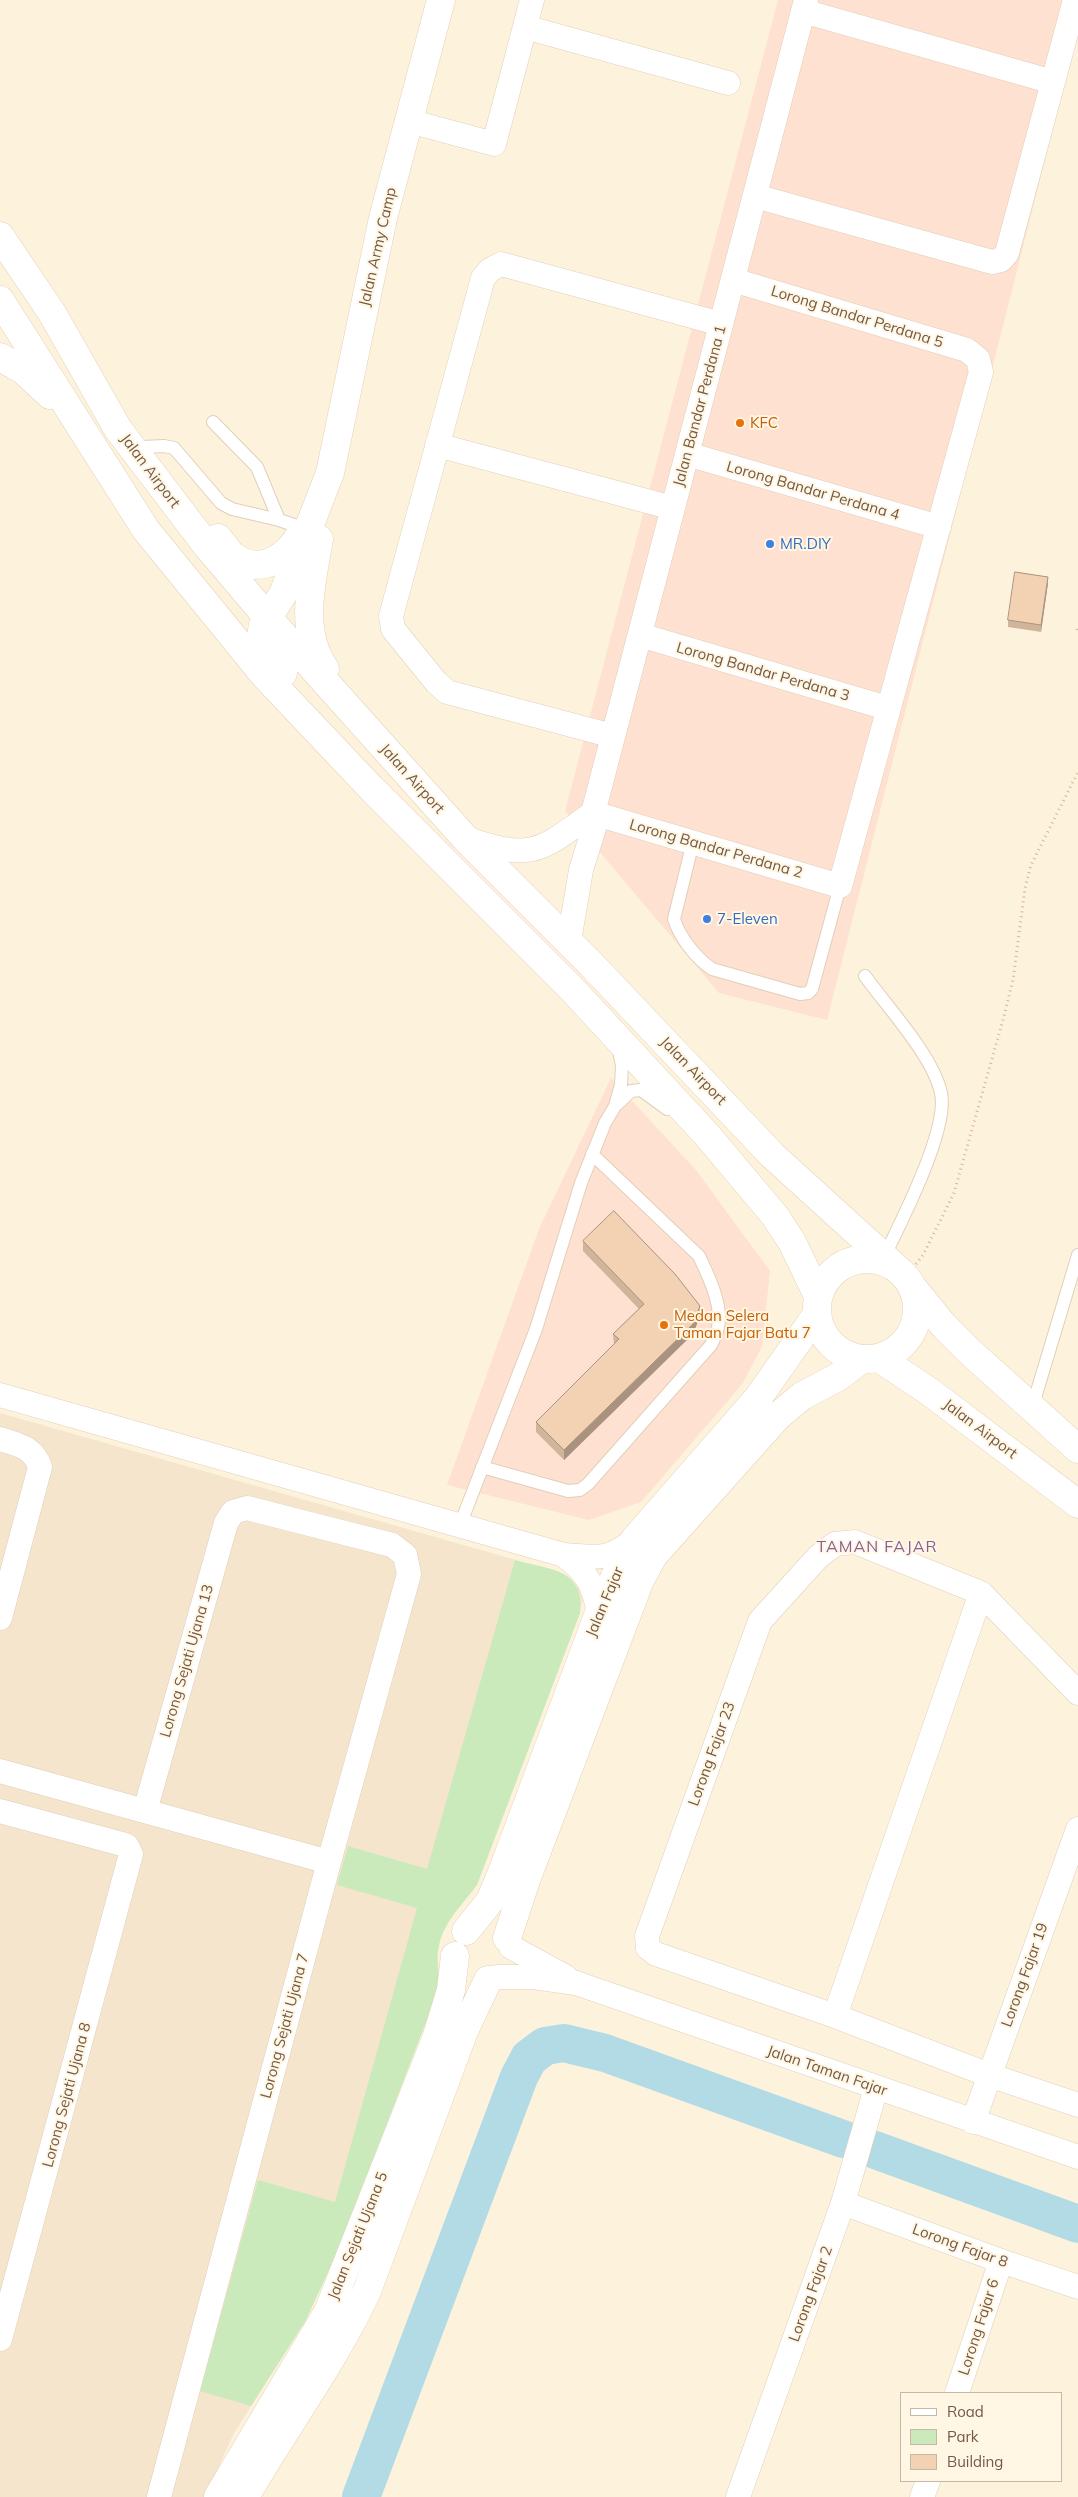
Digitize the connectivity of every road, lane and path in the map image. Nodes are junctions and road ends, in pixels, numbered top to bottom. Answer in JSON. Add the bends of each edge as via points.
{"nodes":[{"id":1,"x":441,"y":0,"type":"edge"},
{"id":2,"x":532,"y":0,"type":"edge"},
{"id":3,"x":1075,"y":0,"type":"edge"},
{"id":4,"x":805,"y":6,"type":"edge"},
{"id":5,"x":525,"y":27,"type":"junction"},
{"id":6,"x":1053,"y":82,"type":"junction"},
{"id":7,"x":728,"y":83,"type":"dead end"},
{"id":8,"x":409,"y":121,"type":"junction"},
{"id":9,"x":755,"y":196,"type":"junction"},
{"id":10,"x":0,"y":236,"type":"edge"},
{"id":11,"x":24,"y":273,"type":"junction"},
{"id":12,"x":733,"y":280,"type":"junction"},
{"id":13,"x":0,"y":299,"type":"edge"},
{"id":14,"x":721,"y":324,"type":"junction"},
{"id":15,"x":0,"y":357,"type":"edge"},
{"id":16,"x":103,"y":401,"type":"junction"},
{"id":17,"x":76,"y":417,"type":"junction"},
{"id":18,"x":213,"y":422,"type":"dead end"},
{"id":19,"x":437,"y":445,"type":"junction"},
{"id":20,"x":143,"y":447,"type":"junction"},
{"id":21,"x":687,"y":454,"type":"junction"},
{"id":22,"x":325,"y":485,"type":"junction"},
{"id":23,"x":673,"y":508,"type":"junction"},
{"id":24,"x":291,"y":524,"type":"junction"},
{"id":25,"x":939,"y":527,"type":"junction"},
{"id":26,"x":269,"y":620,"type":"junction"},
{"id":27,"x":1077,"y":629,"type":"dead end"},
{"id":28,"x":1078,"y":634,"type":"edge"},
{"id":29,"x":640,"y":635,"type":"junction"},
{"id":30,"x":887,"y":708,"type":"junction"},
{"id":31,"x":613,"y":736,"type":"junction"},
{"id":32,"x":393,"y":757,"type":"junction"},
{"id":33,"x":1078,"y":772,"type":"edge"},
{"id":34,"x":593,"y":813,"type":"junction"},
{"id":35,"x":465,"y":838,"type":"junction"},
{"id":36,"x":693,"y":842,"type":"junction"},
{"id":37,"x":840,"y":886,"type":"junction"},
{"id":38,"x":498,"y":915,"type":"junction"},
{"id":39,"x":569,"y":941,"type":"junction"},
{"id":40,"x":865,"y":976,"type":"dead end"},
{"id":41,"x":609,"y":1030,"type":"junction"},
{"id":42,"x":615,"y":1106,"type":"junction"},
{"id":43,"x":707,"y":1135,"type":"junction"},
{"id":44,"x":592,"y":1154,"type":"junction"},
{"id":45,"x":1078,"y":1255,"type":"edge"},
{"id":46,"x":899,"y":1272,"type":"junction"},
{"id":47,"x":817,"y":1305,"type":"junction"},
{"id":48,"x":870,"y":1359,"type":"junction"},
{"id":49,"x":0,"y":1395,"type":"edge"},
{"id":50,"x":1032,"y":1408,"type":"junction"},
{"id":51,"x":0,"y":1439,"type":"edge"},
{"id":52,"x":1078,"y":1448,"type":"edge"},
{"id":53,"x":482,"y":1467,"type":"junction"},
{"id":54,"x":1078,"y":1504,"type":"edge"},
{"id":55,"x":460,"y":1525,"type":"junction"},
{"id":56,"x":635,"y":1539,"type":"junction"},
{"id":57,"x":405,"y":1555,"type":"joint"},
{"id":58,"x":564,"y":1555,"type":"junction"},
{"id":59,"x":981,"y":1593,"type":"junction"},
{"id":60,"x":599,"y":1613,"type":"junction"},
{"id":61,"x":0,"y":1618,"type":"edge"},
{"id":62,"x":1078,"y":1693,"type":"edge"},
{"id":63,"x":0,"y":1772,"type":"edge"},
{"id":64,"x":0,"y":1810,"type":"edge"},
{"id":65,"x":145,"y":1811,"type":"junction"},
{"id":66,"x":1078,"y":1829,"type":"edge"},
{"id":67,"x":329,"y":1862,"type":"junction"},
{"id":68,"x":466,"y":1931,"type":"junction"},
{"id":69,"x":509,"y":1942,"type":"junction"},
{"id":70,"x":455,"y":1956,"type":"junction"},
{"id":71,"x":492,"y":1979,"type":"junction"},
{"id":72,"x":576,"y":1983,"type":"junction"},
{"id":73,"x":835,"y":2016,"type":"junction"},
{"id":74,"x":989,"y":2075,"type":"junction"},
{"id":75,"x":876,"y":2088,"type":"junction"},
{"id":76,"x":1078,"y":2105,"type":"edge"},
{"id":77,"x":973,"y":2122,"type":"junction"},
{"id":78,"x":1078,"y":2157,"type":"edge"},
{"id":79,"x":843,"y":2204,"type":"junction"},
{"id":80,"x":1001,"y":2261,"type":"junction"},
{"id":81,"x":1078,"y":2287,"type":"edge"},
{"id":82,"x":0,"y":2339,"type":"edge"},
{"id":83,"x":957,"y":2392,"type":"edge"},
{"id":84,"x":928,"y":2482,"type":"edge"},
{"id":85,"x":159,"y":2497,"type":"edge"},
{"id":86,"x":218,"y":2497,"type":"edge"},
{"id":87,"x":245,"y":2497,"type":"edge"},
{"id":88,"x":738,"y":2497,"type":"edge"},
{"id":89,"x":922,"y":2497,"type":"edge"}],
"edges":[{"from":1,"to":8,"type":"main road","name":"Jalan Army Camp"},
{"from":2,"to":5,"type":"street"},
{"from":3,"to":6,"type":"street"},
{"from":4,"to":6,"type":"street"},
{"from":4,"to":9,"type":"street","name":"Jalan Bandar Perdana 1"},
{"from":5,"to":7,"type":"street"},
{"from":5,"to":8,"type":"street","via":[[494,144]]},
{"from":6,"to":9,"type":"street","via":[[1007,253],[1001,260],[992,262]]},
{"from":8,"to":22,"type":"main road","name":"Jalan Army Camp","via":[[383,218]]},
{"from":9,"to":12,"type":"street","name":"Jalan Bandar Perdana 1"},
{"from":10,"to":11,"type":"main road","name":"Jalan Airport"},
{"from":11,"to":13,"type":"main road"},
{"from":11,"to":16,"type":"main road","name":"Jalan Airport","via":[[52,313]]},
{"from":12,"to":14,"type":"street","name":"Jalan Bandar Perdana 1"},
{"from":12,"to":25,"type":"street","name":"Lorong Bandar Perdana 5","via":[[967,350],[978,359],[981,372]]},
{"from":13,"to":17,"type":"main road","name":"Jalan Airport"},
{"from":14,"to":19,"type":"street","via":[[501,264],[483,278]]},
{"from":14,"to":21,"type":"street","name":"Jalan Bandar Perdana 1"},
{"from":15,"to":17,"type":"main road","via":[[24,370]]},
{"from":16,"to":20,"type":"main road"},
{"from":16,"to":26,"type":"main road","name":"Jalan Airport","via":[[118,429],[207,546]]},
{"from":17,"to":38,"type":"main road","name":"Jalan Airport","via":[[146,530],[265,676]]},
{"from":18,"to":24,"type":"lane","via":[[257,467]]},
{"from":19,"to":23,"type":"street"},
{"from":19,"to":31,"type":"street","via":[[391,616],[393,629],[447,692]]},
{"from":20,"to":24,"type":"lane","via":[[174,448],[221,503],[232,509]]},
{"from":20,"to":24,"type":"main road","via":[[233,556],[240,560],[251,564],[273,562],[292,549]]},
{"from":21,"to":23,"type":"street","name":"Jalan Bandar Perdana 1"},
{"from":21,"to":25,"type":"street","name":"Lorong Bandar Perdana 4"},
{"from":22,"to":24,"type":"main road"},
{"from":22,"to":26,"type":"main road","via":[[292,572]]},
{"from":22,"to":32,"type":"main road","via":[[313,566],[309,635],[324,668],[384,732]]},
{"from":23,"to":29,"type":"street","name":"Jalan Bandar Perdana 1"},
{"from":25,"to":30,"type":"street"},
{"from":26,"to":32,"type":"main road","name":"Jalan Airport"},
{"from":26,"to":38,"type":"main road","via":[[263,624],[261,636],[272,663],[442,835]]},
{"from":27,"to":28,"type":"path"},
{"from":29,"to":30,"type":"street","name":"Lorong Bandar Perdana 3"},
{"from":29,"to":31,"type":"street","name":"Jalan Bandar Perdana 1"},
{"from":30,"to":37,"type":"street"},
{"from":31,"to":34,"type":"street","name":"Jalan Bandar Perdana 1"},
{"from":32,"to":35,"type":"main road","name":"Jalan Airport"},
{"from":33,"to":46,"type":"path","via":[[1031,865],[1013,980],[954,1193],[923,1256]]},
{"from":34,"to":35,"type":"street","via":[[542,848],[527,851],[492,848]]},
{"from":34,"to":36,"type":"street","name":"Lorong Bandar Perdana 2"},
{"from":34,"to":39,"type":"street","name":"Jalan Bandar Perdana 1","via":[[594,828],[580,870]]},
{"from":35,"to":39,"type":"main road","name":"Jalan Airport"},
{"from":36,"to":37,"type":"street","name":"Lorong Bandar Perdana 2"},
{"from":36,"to":37,"type":"lane","via":[[674,919],[702,962],[720,971],[800,994],[808,993],[812,989]]},
{"from":38,"to":41,"type":"main road","name":"Jalan Airport"},
{"from":39,"to":46,"type":"main road","name":"Jalan Airport","via":[[772,1155]]},
{"from":40,"to":46,"type":"lane","via":[[932,1069],[942,1095],[939,1125],[917,1189]]},
{"from":41,"to":42,"type":"lane","via":[[619,1049],[622,1065]]},
{"from":41,"to":43,"type":"main road","name":"Jalan Airport"},
{"from":42,"to":43,"type":"lane","via":[[631,1091],[641,1090]]},
{"from":42,"to":44,"type":"lane"},
{"from":43,"to":47,"type":"main road","name":"Jalan Airport","via":[[775,1216],[795,1247]]},
{"from":44,"to":53,"type":"lane","via":[[536,1329]]},
{"from":44,"to":53,"type":"lane","via":[[698,1256],[718,1309],[719,1326],[712,1345],[580,1490],[568,1492]]},
{"from":45,"to":50,"type":"lane"},
{"from":46,"to":47,"type":"main road","via":[[871,1258],[848,1262],[829,1276]]},
{"from":46,"to":48,"type":"main road","via":[[918,1306],[916,1324],[908,1339],[895,1351]]},
{"from":46,"to":50,"type":"main road","name":"Jalan Airport","via":[[944,1326]]},
{"from":47,"to":48,"type":"main road","via":[[822,1331],[831,1345],[845,1355]]},
{"from":47,"to":56,"type":"main road","name":"Jalan Fajar","via":[[758,1398]]},
{"from":48,"to":54,"type":"main road","name":"Jalan Airport","via":[[930,1392]]},
{"from":48,"to":69,"type":"main road","name":"Jalan Fajar","via":[[802,1396],[778,1416],[653,1556],[636,1589],[526,1880]]},
{"from":49,"to":55,"type":"street"},
{"from":50,"to":52,"type":"main road","name":"Jalan Airport"},
{"from":51,"to":61,"type":"street","via":[[22,1446],[37,1458],[40,1467]]},
{"from":53,"to":55,"type":"lane"},
{"from":55,"to":58,"type":"street"},
{"from":56,"to":58,"type":"street","via":[[620,1551],[603,1557]]},
{"from":56,"to":60,"type":"main road","name":"Jalan Fajar"},
{"from":57,"to":65,"type":"street","name":"Lorong Sejati Ujana 13","via":[[392,1546],[247,1508],[233,1512],[226,1523]]},
{"from":57,"to":67,"type":"street","name":"Lorong Sejati Ujana 7","via":[[409,1574]]},
{"from":58,"to":60,"type":"street","via":[[589,1578]]},
{"from":59,"to":62,"type":"street"},
{"from":59,"to":73,"type":"street"},
{"from":59,"to":73,"type":"street","name":"Lorong Fajar 23","via":[[855,1542],[835,1544],[818,1557],[760,1621],[647,1936],[648,1948],[656,1954]]},
{"from":60,"to":68,"type":"main road","name":"Jalan Fajar","via":[[501,1875],[490,1901]]},
{"from":63,"to":65,"type":"street"},
{"from":64,"to":82,"type":"street","name":"Lorong Sejati Ujana 8","via":[[122,1844],[130,1850],[131,1859]]},
{"from":65,"to":67,"type":"street"},
{"from":66,"to":74,"type":"street","name":"Lorong Fajar 19"},
{"from":67,"to":85,"type":"street","name":"Lorong Sejati Ujana 7"},
{"from":68,"to":69,"type":"main road","via":[[474,1926],[493,1926]]},
{"from":68,"to":70,"type":"main road","via":[[459,1938]]},
{"from":69,"to":71,"type":"main road","via":[[509,1964]]},
{"from":69,"to":72,"type":"street"},
{"from":70,"to":71,"type":"main road","via":[[463,1973],[479,1981]]},
{"from":70,"to":86,"type":"main road","name":"Jalan Sejati Ujana 5","via":[[450,1990],[436,2040],[328,2312]]},
{"from":71,"to":72,"type":"street","via":[[533,1976]]},
{"from":71,"to":87,"type":"main road","name":"Jalan Sejati Ujana 5","via":[[464,2031],[367,2291],[331,2362]]},
{"from":72,"to":75,"type":"street","name":"Jalan Taman Fajar"},
{"from":73,"to":74,"type":"street","name":"Lorong Fajar 23"},
{"from":74,"to":76,"type":"street","name":"Lorong Fajar 23"},
{"from":74,"to":77,"type":"street","name":"Lorong Fajar 19"},
{"from":75,"to":77,"type":"street","name":"Jalan Taman Fajar"},
{"from":75,"to":79,"type":"street","name":"Lorong Fajar 2"},
{"from":77,"to":78,"type":"street","name":"Jalan Taman Fajar"},
{"from":79,"to":80,"type":"street","name":"Lorong Fajar 8"},
{"from":79,"to":88,"type":"street","name":"Lorong Fajar 2"},
{"from":80,"to":81,"type":"street","name":"Lorong Fajar 8"},
{"from":80,"to":83,"type":"street","name":"Lorong Fajar 6"},
{"from":84,"to":89,"type":"street"}]}
